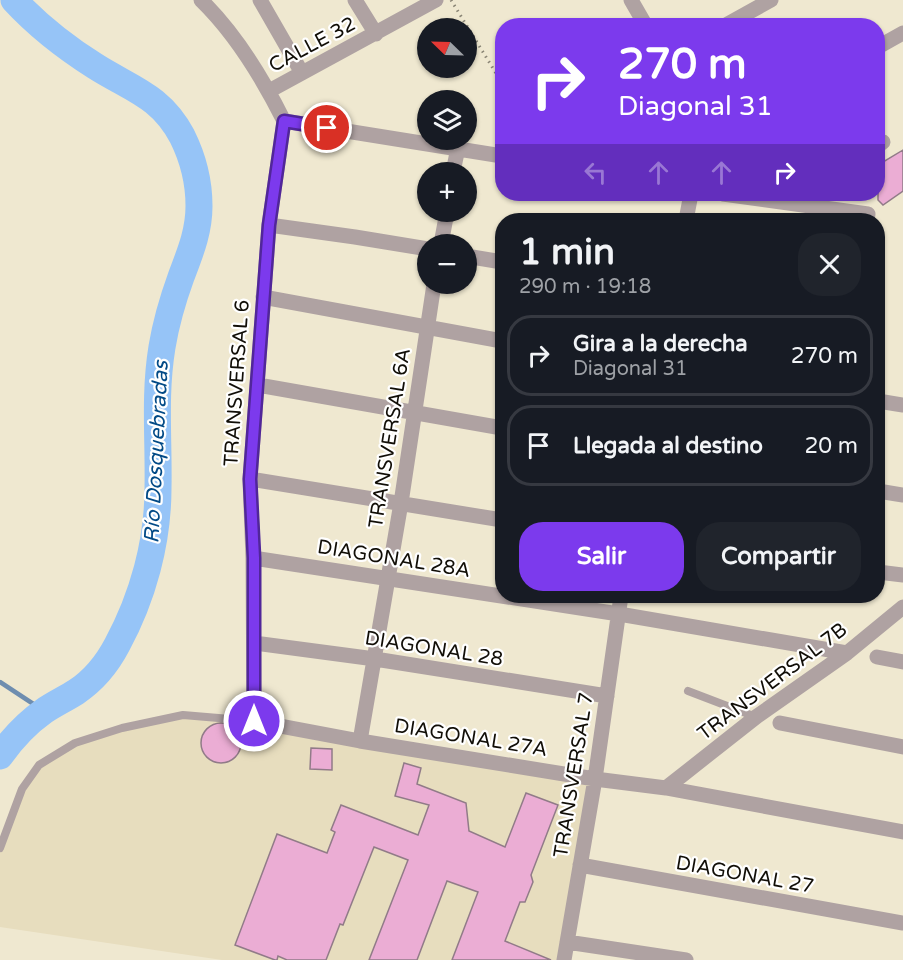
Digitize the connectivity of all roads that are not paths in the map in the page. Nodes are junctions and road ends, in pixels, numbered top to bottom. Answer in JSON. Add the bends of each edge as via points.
{"nodes":[{"id":1,"x":201,"y":0,"type":"edge"},
{"id":2,"x":260,"y":0,"type":"edge"},
{"id":3,"x":355,"y":0,"type":"edge"},
{"id":4,"x":436,"y":0,"type":"edge"},
{"id":5,"x":631,"y":0,"type":"edge"},
{"id":6,"x":771,"y":0,"type":"edge"},
{"id":7,"x":641,"y":18,"type":"edge"},
{"id":8,"x":738,"y":18,"type":"edge"},
{"id":9,"x":376,"y":33,"type":"junction"},
{"id":10,"x":903,"y":33,"type":"edge"},
{"id":11,"x":885,"y":43,"type":"edge"},
{"id":12,"x":302,"y":73,"type":"junction"},
{"id":13,"x":269,"y":91,"type":"junction"},
{"id":14,"x":284,"y":121,"type":"junction"},
{"id":15,"x":417,"y":142,"type":"edge"},
{"id":16,"x":469,"y":150,"type":"edge"},
{"id":17,"x":495,"y":155,"type":"edge"},
{"id":18,"x":779,"y":201,"type":"edge"},
{"id":19,"x":787,"y":202,"type":"joint"},
{"id":20,"x":846,"y":213,"type":"edge"},
{"id":21,"x":269,"y":225,"type":"junction"},
{"id":22,"x":417,"y":247,"type":"edge"},
{"id":23,"x":477,"y":258,"type":"edge"},
{"id":24,"x":495,"y":261,"type":"edge"},
{"id":25,"x":432,"y":294,"type":"edge"},
{"id":26,"x":262,"y":297,"type":"junction"},
{"id":27,"x":427,"y":329,"type":"junction"},
{"id":28,"x":495,"y":340,"type":"edge"},
{"id":29,"x":258,"y":385,"type":"junction"},
{"id":30,"x":885,"y":402,"type":"edge"},
{"id":31,"x":903,"y":405,"type":"edge"},
{"id":32,"x":414,"y":413,"type":"junction"},
{"id":33,"x":495,"y":427,"type":"edge"},
{"id":34,"x":250,"y":479,"type":"junction"},
{"id":35,"x":885,"y":492,"type":"edge"},
{"id":36,"x":903,"y":495,"type":"edge"},
{"id":37,"x":401,"y":503,"type":"junction"},
{"id":38,"x":495,"y":519,"type":"edge"},
{"id":39,"x":254,"y":558,"type":"junction"},
{"id":40,"x":885,"y":573,"type":"edge"},
{"id":41,"x":903,"y":575,"type":"edge"},
{"id":42,"x":388,"y":579,"type":"junction"},
{"id":43,"x":495,"y":595,"type":"edge"},
{"id":44,"x":546,"y":603,"type":"edge"},
{"id":45,"x":620,"y":603,"type":"edge"},
{"id":46,"x":903,"y":607,"type":"edge"},
{"id":47,"x":619,"y":614,"type":"junction"},
{"id":48,"x":254,"y":643,"type":"junction"},
{"id":49,"x":847,"y":653,"type":"junction"},
{"id":50,"x":877,"y":657,"type":"dead end"},
{"id":51,"x":375,"y":659,"type":"junction"},
{"id":52,"x":903,"y":662,"type":"edge"},
{"id":53,"x":688,"y":691,"type":"dead end"},
{"id":54,"x":607,"y":696,"type":"junction"},
{"id":55,"x":756,"y":717,"type":"junction"},
{"id":56,"x":254,"y":721,"type":"junction"},
{"id":57,"x":780,"y":723,"type":"dead end"},
{"id":58,"x":360,"y":741,"type":"junction"},
{"id":59,"x":903,"y":747,"type":"edge"},
{"id":60,"x":595,"y":779,"type":"junction"},
{"id":61,"x":666,"y":788,"type":"junction"},
{"id":62,"x":903,"y":832,"type":"edge"},
{"id":63,"x":0,"y":848,"type":"edge"},
{"id":64,"x":580,"y":866,"type":"junction"},
{"id":65,"x":903,"y":923,"type":"edge"},
{"id":66,"x":567,"y":942,"type":"junction"},
{"id":67,"x":564,"y":960,"type":"edge"},
{"id":68,"x":686,"y":960,"type":"edge"}],
"edges":[{"from":1,"to":13,"type":"street","via":[[224,22]]},
{"from":2,"to":12,"type":"street"},
{"from":3,"to":9,"type":"street"},
{"from":4,"to":9,"type":"street","name":"CALLE 32"},
{"from":5,"to":7,"type":"street"},
{"from":6,"to":8,"type":"street"},
{"from":9,"to":12,"type":"street","name":"CALLE 32"},
{"from":10,"to":11,"type":"street"},
{"from":12,"to":13,"type":"street","name":"CALLE 32"},
{"from":13,"to":14,"type":"street","name":"CALLE 32"},
{"from":14,"to":15,"type":"street"},
{"from":14,"to":21,"type":"street","name":"TRANSVERSAL 6"},
{"from":16,"to":17,"type":"street"},
{"from":18,"to":19,"type":"street"},
{"from":19,"to":20,"type":"street"},
{"from":21,"to":22,"type":"street"},
{"from":21,"to":26,"type":"street","name":"TRANSVERSAL 6"},
{"from":23,"to":24,"type":"street"},
{"from":25,"to":27,"type":"street","name":"TRANSVERSAL 6A"},
{"from":26,"to":27,"type":"street"},
{"from":26,"to":29,"type":"street","name":"TRANSVERSAL 6"},
{"from":27,"to":28,"type":"street"},
{"from":27,"to":32,"type":"street","name":"TRANSVERSAL 6A"},
{"from":29,"to":32,"type":"street"},
{"from":29,"to":34,"type":"street","name":"TRANSVERSAL 6"},
{"from":30,"to":31,"type":"street"},
{"from":32,"to":33,"type":"street"},
{"from":32,"to":37,"type":"street","name":"TRANSVERSAL 6A"},
{"from":34,"to":37,"type":"street"},
{"from":34,"to":39,"type":"street","name":"TRANSVERSAL 6"},
{"from":35,"to":36,"type":"street"},
{"from":37,"to":38,"type":"street"},
{"from":37,"to":42,"type":"street","name":"TRANSVERSAL 6A"},
{"from":39,"to":42,"type":"street","name":"DIAGONAL 28A"},
{"from":39,"to":48,"type":"street","name":"TRANSVERSAL 6"},
{"from":40,"to":41,"type":"street"},
{"from":42,"to":43,"type":"street","name":"DIAGONAL 28A"},
{"from":42,"to":51,"type":"street","name":"TRANSVERSAL 6A"},
{"from":44,"to":47,"type":"street","name":"DIAGONAL 28A"},
{"from":45,"to":47,"type":"street","name":"TRANSVERSAL 7"},
{"from":46,"to":49,"type":"street","name":"TRANSVERSAL 7B"},
{"from":47,"to":49,"type":"street","name":"DIAGONAL 28A"},
{"from":47,"to":54,"type":"street","name":"TRANSVERSAL 7"},
{"from":48,"to":51,"type":"street","name":"DIAGONAL 28"},
{"from":48,"to":56,"type":"street","name":"TRANSVERSAL 6"},
{"from":49,"to":55,"type":"street","name":"TRANSVERSAL 7B"},
{"from":50,"to":52,"type":"street"},
{"from":51,"to":54,"type":"street","name":"DIAGONAL 28"},
{"from":51,"to":58,"type":"street","name":"TRANSVERSAL 6A"},
{"from":53,"to":55,"type":"lane"},
{"from":54,"to":60,"type":"street","name":"TRANSVERSAL 7"},
{"from":55,"to":61,"type":"street","name":"TRANSVERSAL 7B"},
{"from":56,"to":58,"type":"street","name":"DIAGONAL 27A"},
{"from":56,"to":63,"type":"lane","name":"DIAGONAL 27A","via":[[183,715],[75,743],[39,765],[22,789]]},
{"from":57,"to":59,"type":"street"},
{"from":58,"to":60,"type":"street","name":"DIAGONAL 27A"},
{"from":60,"to":61,"type":"street","name":"DIAGONAL 27A"},
{"from":60,"to":64,"type":"street","name":"TRANSVERSAL 7"},
{"from":61,"to":62,"type":"street","name":"DIAGONAL 27A"},
{"from":64,"to":65,"type":"street","name":"DIAGONAL 27"},
{"from":64,"to":66,"type":"street","name":"TRANSVERSAL 7"},
{"from":66,"to":67,"type":"street","name":"TRANSVERSAL 7"},
{"from":66,"to":68,"type":"street"}]}
